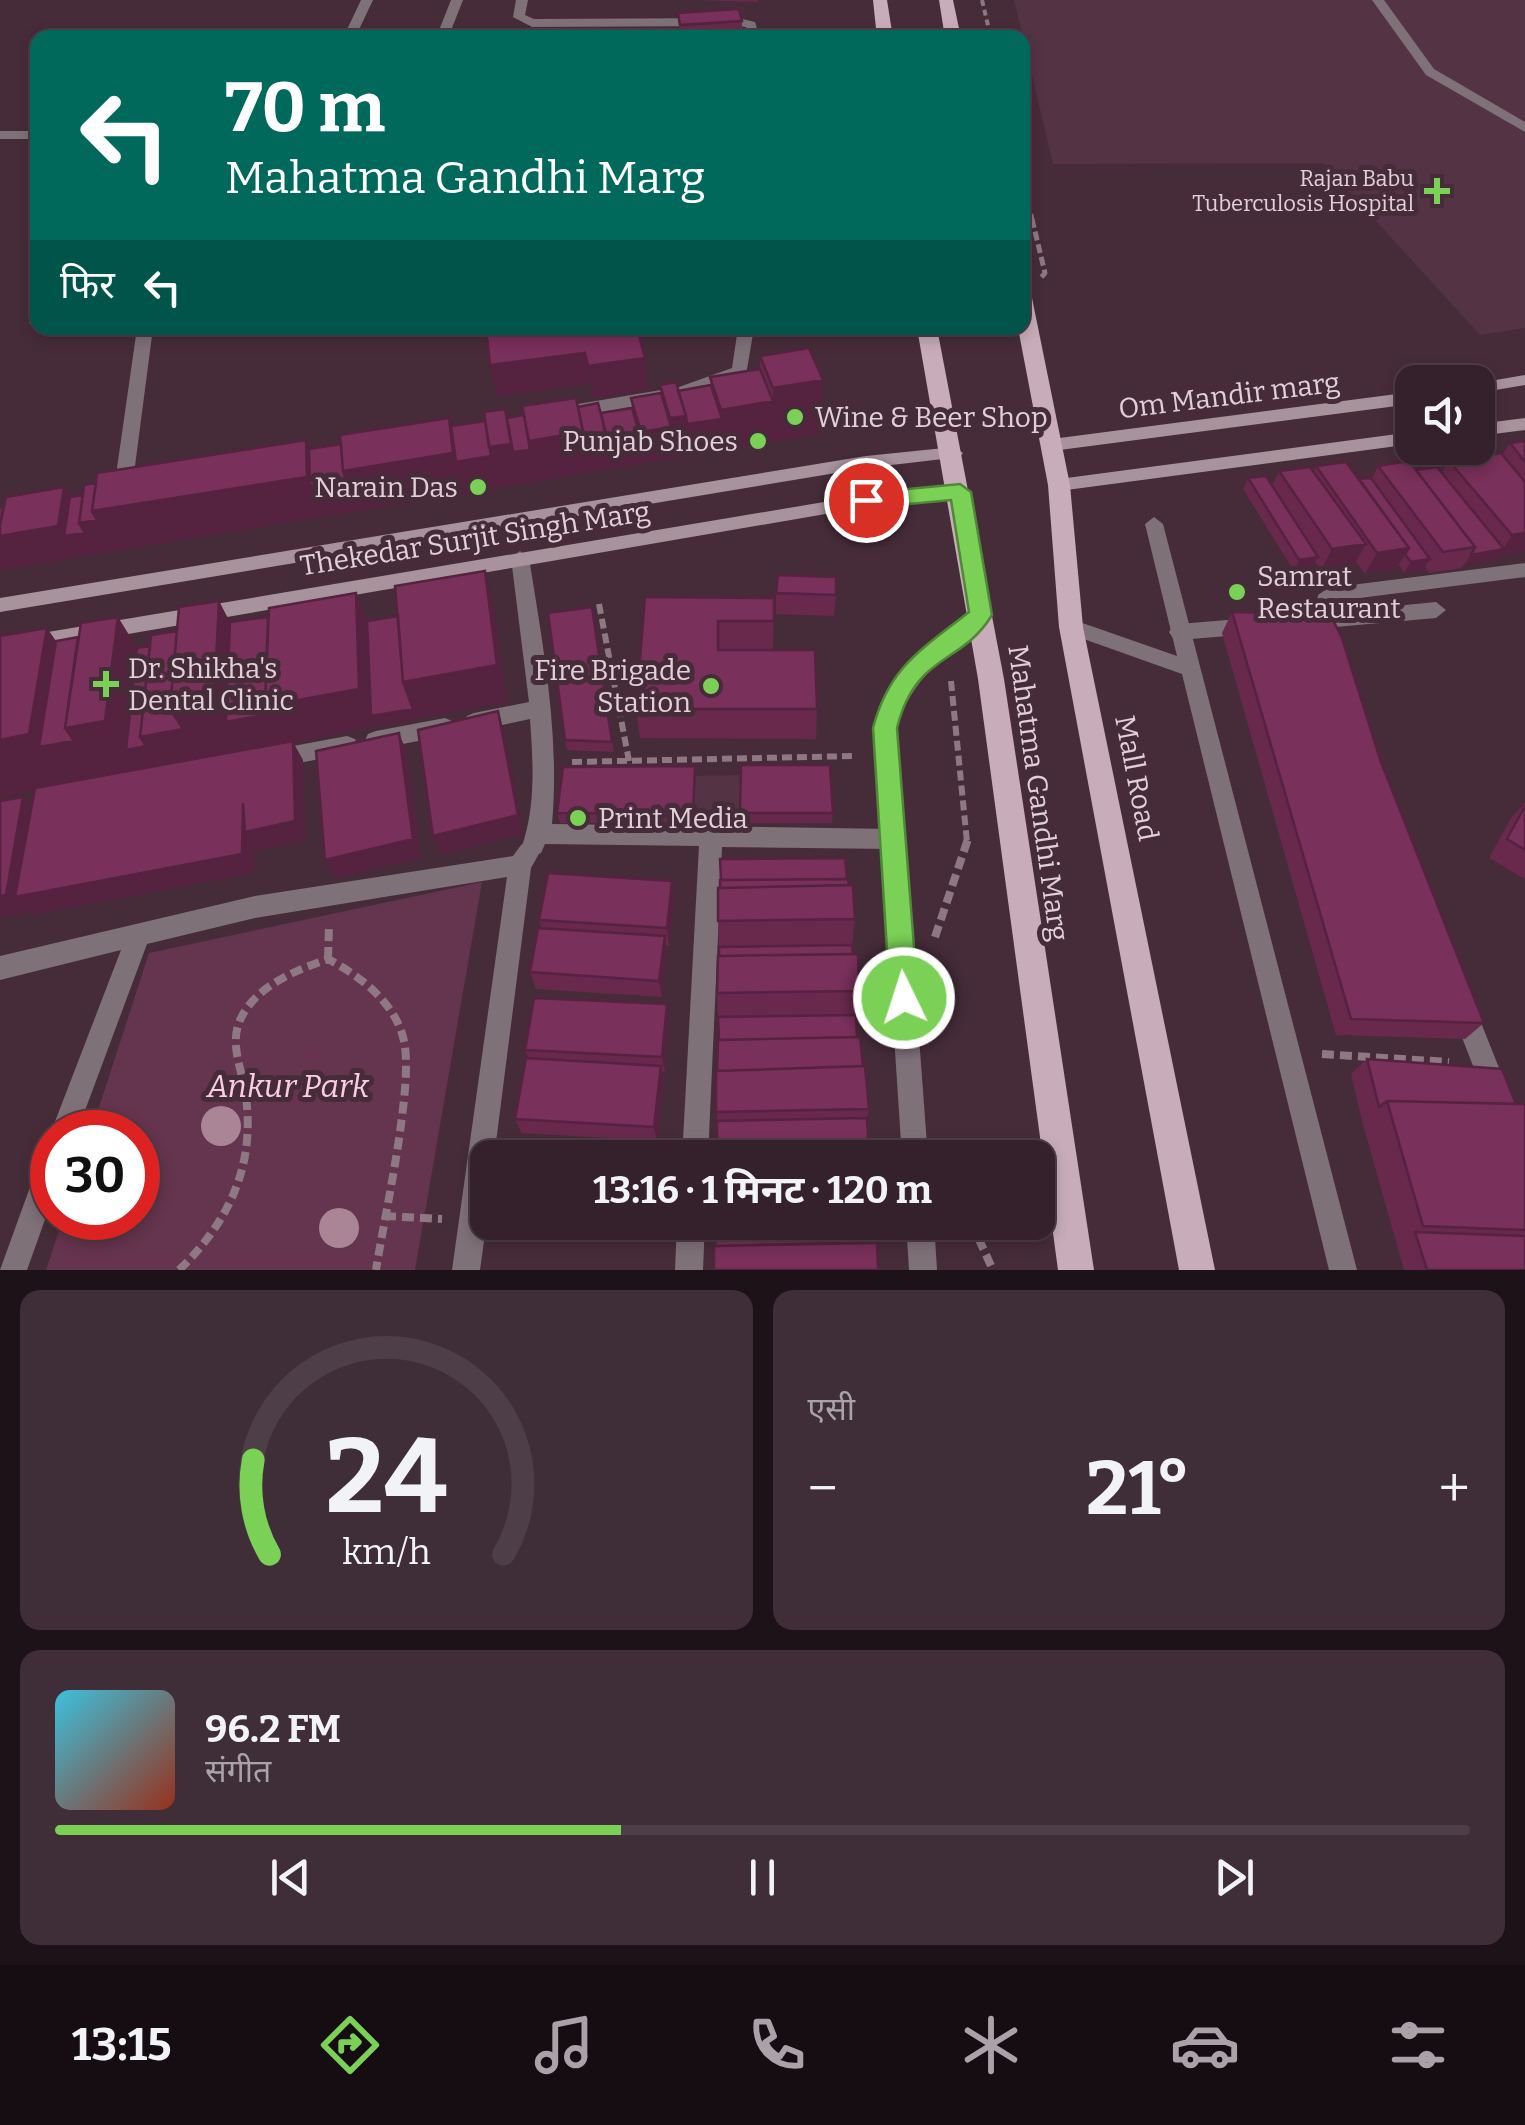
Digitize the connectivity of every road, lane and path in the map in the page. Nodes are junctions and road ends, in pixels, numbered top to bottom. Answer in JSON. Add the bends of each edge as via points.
{"nodes":[{"id":1,"x":367,"y":0,"type":"edge"},
{"id":2,"x":458,"y":0,"type":"edge"},
{"id":3,"x":522,"y":0,"type":"edge"},
{"id":4,"x":880,"y":0,"type":"edge"},
{"id":5,"x":946,"y":0,"type":"edge"},
{"id":6,"x":982,"y":0,"type":"edge"},
{"id":7,"x":1378,"y":0,"type":"edge"},
{"id":8,"x":354,"y":30,"type":"edge"},
{"id":9,"x":445,"y":30,"type":"edge"},
{"id":10,"x":752,"y":30,"type":"edge"},
{"id":11,"x":884,"y":30,"type":"edge"},
{"id":12,"x":952,"y":30,"type":"edge"},
{"id":13,"x":988,"y":30,"type":"edge"},
{"id":14,"x":1525,"y":128,"type":"edge"},
{"id":15,"x":0,"y":135,"type":"edge"},
{"id":16,"x":30,"y":135,"type":"edge"},
{"id":17,"x":1030,"y":209,"type":"edge"},
{"id":18,"x":1030,"y":292,"type":"edge"},
{"id":19,"x":1030,"y":331,"type":"edge"},
{"id":20,"x":144,"y":335,"type":"edge"},
{"id":21,"x":745,"y":335,"type":"edge"},
{"id":22,"x":929,"y":335,"type":"edge"},
{"id":23,"x":1525,"y":380,"type":"edge"},
{"id":24,"x":1495,"y":385,"type":"edge"},
{"id":25,"x":1395,"y":400,"type":"edge"},
{"id":26,"x":546,"y":415,"type":"edge"},
{"id":27,"x":1525,"y":424,"type":"edge"},
{"id":28,"x":1495,"y":428,"type":"edge"},
{"id":29,"x":1395,"y":440,"type":"edge"},
{"id":30,"x":1052,"y":445,"type":"junction"},
{"id":31,"x":954,"y":453,"type":"junction"},
{"id":32,"x":142,"y":485,"type":"edge"},
{"id":33,"x":1059,"y":485,"type":"junction"},
{"id":34,"x":960,"y":492,"type":"junction"},
{"id":35,"x":1154,"y":524,"type":"dead end"},
{"id":36,"x":520,"y":558,"type":"junction"},
{"id":37,"x":1525,"y":570,"type":"edge"},
{"id":38,"x":599,"y":604,"type":"dead end"},
{"id":39,"x":0,"y":605,"type":"edge"},
{"id":40,"x":1436,"y":610,"type":"dead end"},
{"id":41,"x":980,"y":615,"type":"junction"},
{"id":42,"x":1322,"y":621,"type":"junction"},
{"id":43,"x":1072,"y":628,"type":"junction"},
{"id":44,"x":1178,"y":632,"type":"junction"},
{"id":45,"x":947,"y":641,"type":"junction"},
{"id":46,"x":0,"y":648,"type":"edge"},
{"id":47,"x":1337,"y":660,"type":"edge"},
{"id":48,"x":1187,"y":668,"type":"junction"},
{"id":49,"x":539,"y":709,"type":"junction"},
{"id":50,"x":887,"y":755,"type":"junction"},
{"id":51,"x":629,"y":761,"type":"junction"},
{"id":52,"x":541,"y":762,"type":"junction"},
{"id":53,"x":249,"y":764,"type":"edge"},
{"id":54,"x":712,"y":836,"type":"junction"},
{"id":55,"x":893,"y":839,"type":"junction"},
{"id":56,"x":530,"y":850,"type":"junction"},
{"id":57,"x":138,"y":936,"type":"junction"},
{"id":58,"x":934,"y":939,"type":"dead end"},
{"id":59,"x":0,"y":968,"type":"edge"},
{"id":60,"x":1457,"y":992,"type":"edge"},
{"id":61,"x":1286,"y":1052,"type":"junction"},
{"id":62,"x":1485,"y":1064,"type":"junction"},
{"id":63,"x":72,"y":1110,"type":"edge"},
{"id":64,"x":1503,"y":1113,"type":"edge"},
{"id":65,"x":485,"y":1140,"type":"edge"},
{"id":66,"x":696,"y":1140,"type":"edge"},
{"id":67,"x":914,"y":1140,"type":"edge"},
{"id":68,"x":384,"y":1216,"type":"junction"},
{"id":69,"x":470,"y":1220,"type":"edge"},
{"id":70,"x":30,"y":1224,"type":"edge"},
{"id":71,"x":470,"y":1237,"type":"edge"},
{"id":72,"x":690,"y":1240,"type":"edge"},
{"id":73,"x":921,"y":1240,"type":"edge"},
{"id":74,"x":979,"y":1240,"type":"edge"},
{"id":75,"x":13,"y":1270,"type":"edge"},
{"id":76,"x":179,"y":1270,"type":"edge"},
{"id":77,"x":376,"y":1270,"type":"edge"},
{"id":78,"x":466,"y":1270,"type":"edge"},
{"id":79,"x":689,"y":1270,"type":"edge"},
{"id":80,"x":923,"y":1270,"type":"edge"},
{"id":81,"x":993,"y":1270,"type":"edge"},
{"id":82,"x":1076,"y":1270,"type":"edge"},
{"id":83,"x":1196,"y":1270,"type":"edge"},
{"id":84,"x":1342,"y":1270,"type":"edge"}],
"edges":[{"from":1,"to":8,"type":"street"},
{"from":2,"to":9,"type":"street"},
{"from":3,"to":10,"type":"street","via":[[520,17],[532,24],[738,22]]},
{"from":4,"to":11,"type":"main road"},
{"from":5,"to":12,"type":"main road"},
{"from":6,"to":13,"type":"path"},
{"from":7,"to":14,"type":"street","via":[[1430,72]]},
{"from":15,"to":16,"type":"street"},
{"from":17,"to":18,"type":"path","via":[[1045,272]]},
{"from":19,"to":30,"type":"main road","name":"Mall Road"},
{"from":20,"to":32,"type":"street","via":[[114,490]]},
{"from":21,"to":26,"type":"street","via":[[740,371],[703,388]]},
{"from":22,"to":31,"type":"main road","name":"Mahatma Gandhi Marg"},
{"from":23,"to":24,"type":"street"},
{"from":25,"to":30,"type":"street","name":"Om Mandir marg"},
{"from":27,"to":28,"type":"street"},
{"from":29,"to":33,"type":"street"},
{"from":30,"to":33,"type":"main road","name":"Mall Road"},
{"from":31,"to":34,"type":"main road","name":"Mahatma Gandhi Marg"},
{"from":31,"to":39,"type":"street","name":"Thekedar Surjit Singh Marg","via":[[846,465]]},
{"from":33,"to":43,"type":"main road","name":"Mall Road"},
{"from":34,"to":36,"type":"street","name":"Thekedar Surjit Singh Marg","via":[[866,500]]},
{"from":34,"to":41,"type":"main road","name":"Mahatma Gandhi Marg"},
{"from":35,"to":44,"type":"street"},
{"from":36,"to":46,"type":"street","name":"Thekedar Surjit Singh Marg"},
{"from":36,"to":49,"type":"street"},
{"from":37,"to":42,"type":"street","via":[[1328,595]]},
{"from":38,"to":51,"type":"path"},
{"from":40,"to":42,"type":"street"},
{"from":41,"to":45,"type":"street"},
{"from":41,"to":82,"type":"main road","name":"Mahatma Gandhi Marg"},
{"from":42,"to":44,"type":"street"},
{"from":42,"to":47,"type":"street"},
{"from":43,"to":48,"type":"street"},
{"from":43,"to":83,"type":"main road","name":"Mall Road"},
{"from":44,"to":48,"type":"street"},
{"from":45,"to":50,"type":"street","via":[[894,695],[885,728]]},
{"from":45,"to":58,"type":"path","via":[[968,838]]},
{"from":48,"to":61,"type":"street"},
{"from":49,"to":52,"type":"street"},
{"from":49,"to":53,"type":"street"},
{"from":50,"to":51,"type":"path"},
{"from":50,"to":55,"type":"street"},
{"from":51,"to":52,"type":"path"},
{"from":52,"to":56,"type":"street"},
{"from":54,"to":55,"type":"street"},
{"from":54,"to":56,"type":"street"},
{"from":54,"to":66,"type":"street"},
{"from":55,"to":67,"type":"street"},
{"from":56,"to":57,"type":"street"},
{"from":56,"to":65,"type":"street"},
{"from":57,"to":59,"type":"street"},
{"from":57,"to":63,"type":"street"},
{"from":60,"to":62,"type":"street"},
{"from":61,"to":62,"type":"path"},
{"from":61,"to":84,"type":"street"},
{"from":62,"to":64,"type":"street"},
{"from":68,"to":69,"type":"path"},
{"from":68,"to":76,"type":"path","via":[[406,1044],[389,1009],[361,976],[328,959],[298,970],[244,1013],[236,1032],[248,1167],[235,1205]]},
{"from":68,"to":77,"type":"path"},
{"from":70,"to":75,"type":"street"},
{"from":71,"to":78,"type":"street"},
{"from":72,"to":79,"type":"street"},
{"from":73,"to":80,"type":"street"},
{"from":74,"to":81,"type":"path"}]}
